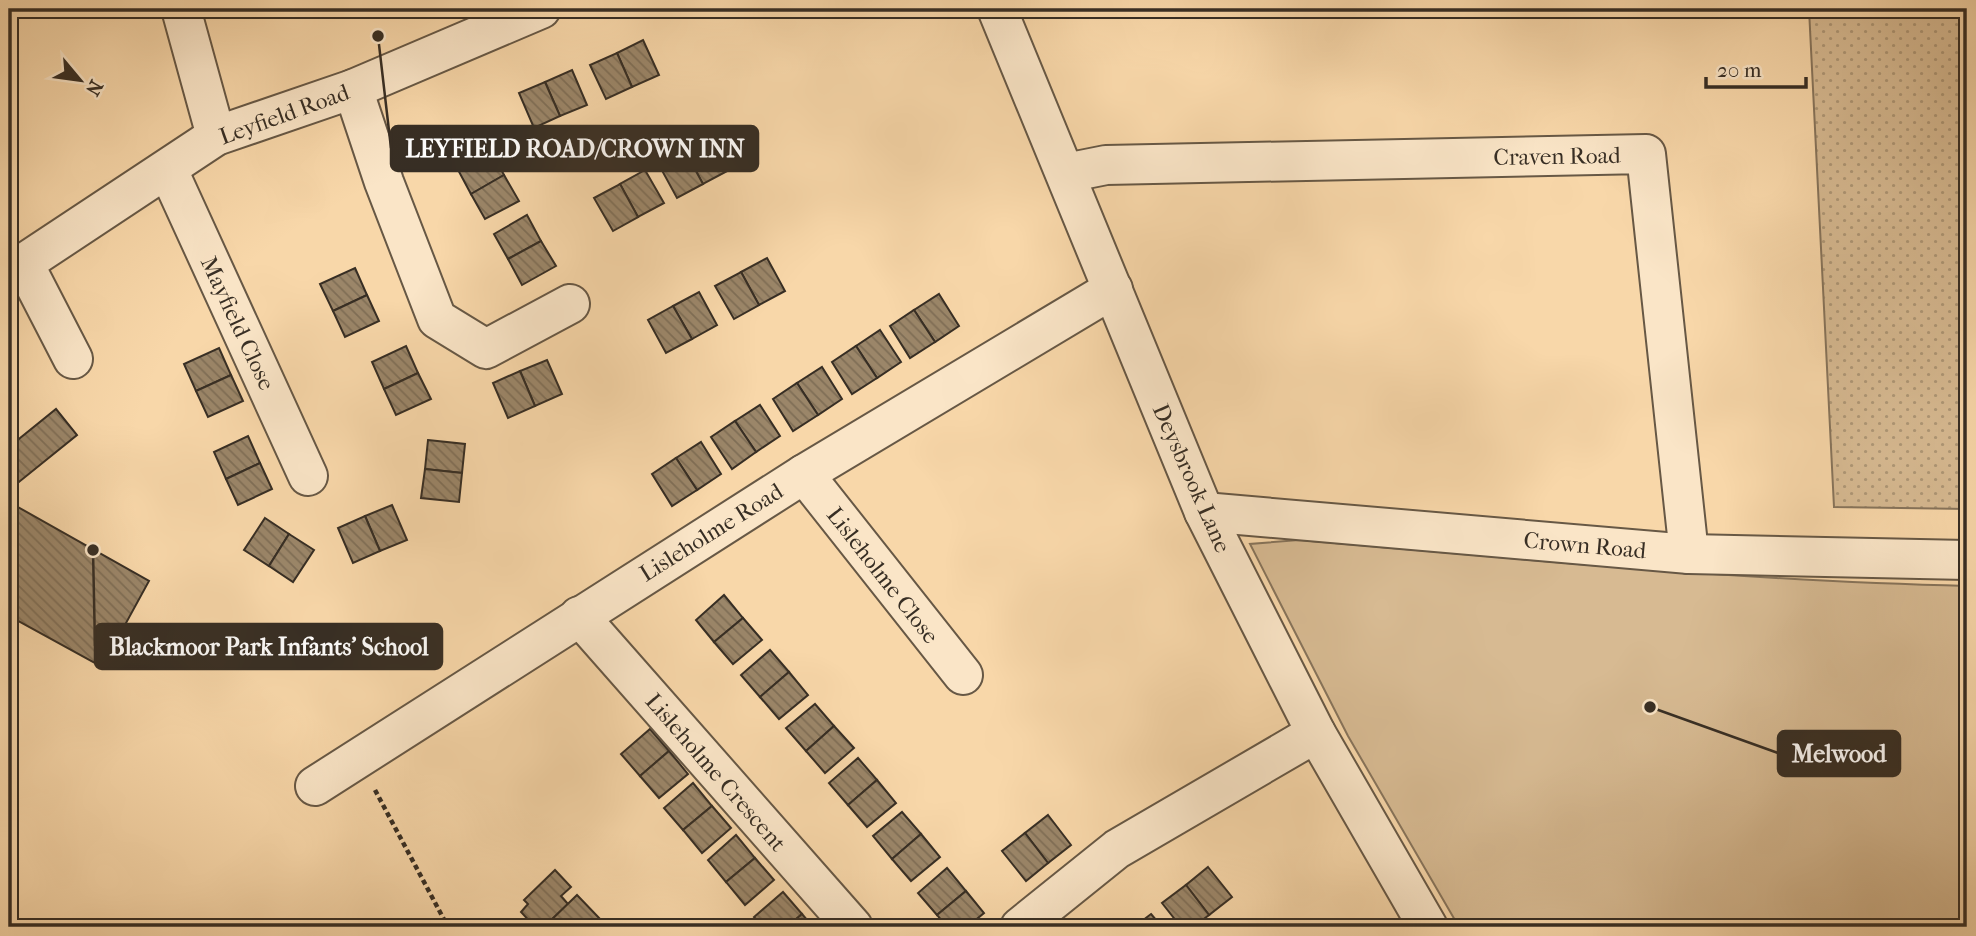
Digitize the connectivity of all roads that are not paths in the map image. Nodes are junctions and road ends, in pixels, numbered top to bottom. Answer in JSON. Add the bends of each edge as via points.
{"nodes":[{"id":1,"x":181,"y":9,"type":"edge"},
{"id":2,"x":541,"y":9,"type":"edge"},
{"id":3,"x":997,"y":9,"type":"edge"},
{"id":4,"x":474,"y":22,"type":"edge"},
{"id":5,"x":353,"y":89,"type":"junction"},
{"id":6,"x":216,"y":136,"type":"junction"},
{"id":7,"x":168,"y":170,"type":"junction"},
{"id":8,"x":1066,"y":173,"type":"junction"},
{"id":9,"x":16,"y":268,"type":"edge"},
{"id":10,"x":1113,"y":289,"type":"junction"},
{"id":11,"x":570,"y":304,"type":"dead end"},
{"id":12,"x":73,"y":359,"type":"dead end"},
{"id":13,"x":804,"y":474,"type":"junction"},
{"id":14,"x":308,"y":476,"type":"dead end"},
{"id":15,"x":1203,"y":512,"type":"junction"},
{"id":16,"x":1689,"y":554,"type":"junction"},
{"id":17,"x":1967,"y":560,"type":"edge"},
{"id":18,"x":579,"y":616,"type":"junction"},
{"id":19,"x":963,"y":675,"type":"dead end"},
{"id":20,"x":1316,"y":733,"type":"junction"},
{"id":21,"x":315,"y":786,"type":"dead end"},
{"id":22,"x":853,"y":927,"type":"edge"},
{"id":23,"x":1020,"y":927,"type":"edge"},
{"id":24,"x":1429,"y":927,"type":"edge"}],
"edges":[{"from":1,"to":6,"type":"street"},
{"from":2,"to":4,"type":"street","name":"Leyfield Road"},
{"from":3,"to":8,"type":"street","name":"Deysbrook Lane"},
{"from":4,"to":5,"type":"street","name":"Leyfield Road"},
{"from":5,"to":6,"type":"street","name":"Leyfield Road"},
{"from":5,"to":11,"type":"street","via":[[437,319],[486,349]]},
{"from":6,"to":7,"type":"street","name":"Leyfield Road"},
{"from":7,"to":9,"type":"street","name":"Leyfield Road"},
{"from":7,"to":14,"type":"street","name":"Mayfield Close"},
{"from":8,"to":10,"type":"street","name":"Deysbrook Lane"},
{"from":8,"to":16,"type":"street","name":"Craven Road","via":[[1106,165],[1646,154]]},
{"from":9,"to":12,"type":"street"},
{"from":10,"to":13,"type":"street","name":"Lisleholme Road"},
{"from":10,"to":15,"type":"street","name":"Deysbrook Lane"},
{"from":13,"to":18,"type":"street","name":"Lisleholme Road"},
{"from":13,"to":19,"type":"street","name":"Lisleholme Close"},
{"from":15,"to":16,"type":"street","name":"Crown Road"},
{"from":15,"to":20,"type":"street","name":"Deysbrook Lane"},
{"from":16,"to":17,"type":"street","name":"Crown Road"},
{"from":18,"to":21,"type":"street","name":"Lisleholme Road"},
{"from":18,"to":22,"type":"street","name":"Lisleholme Crescent"},
{"from":20,"to":23,"type":"street","via":[[1117,849]]},
{"from":20,"to":24,"type":"street","name":"Deysbrook Lane"}]}
